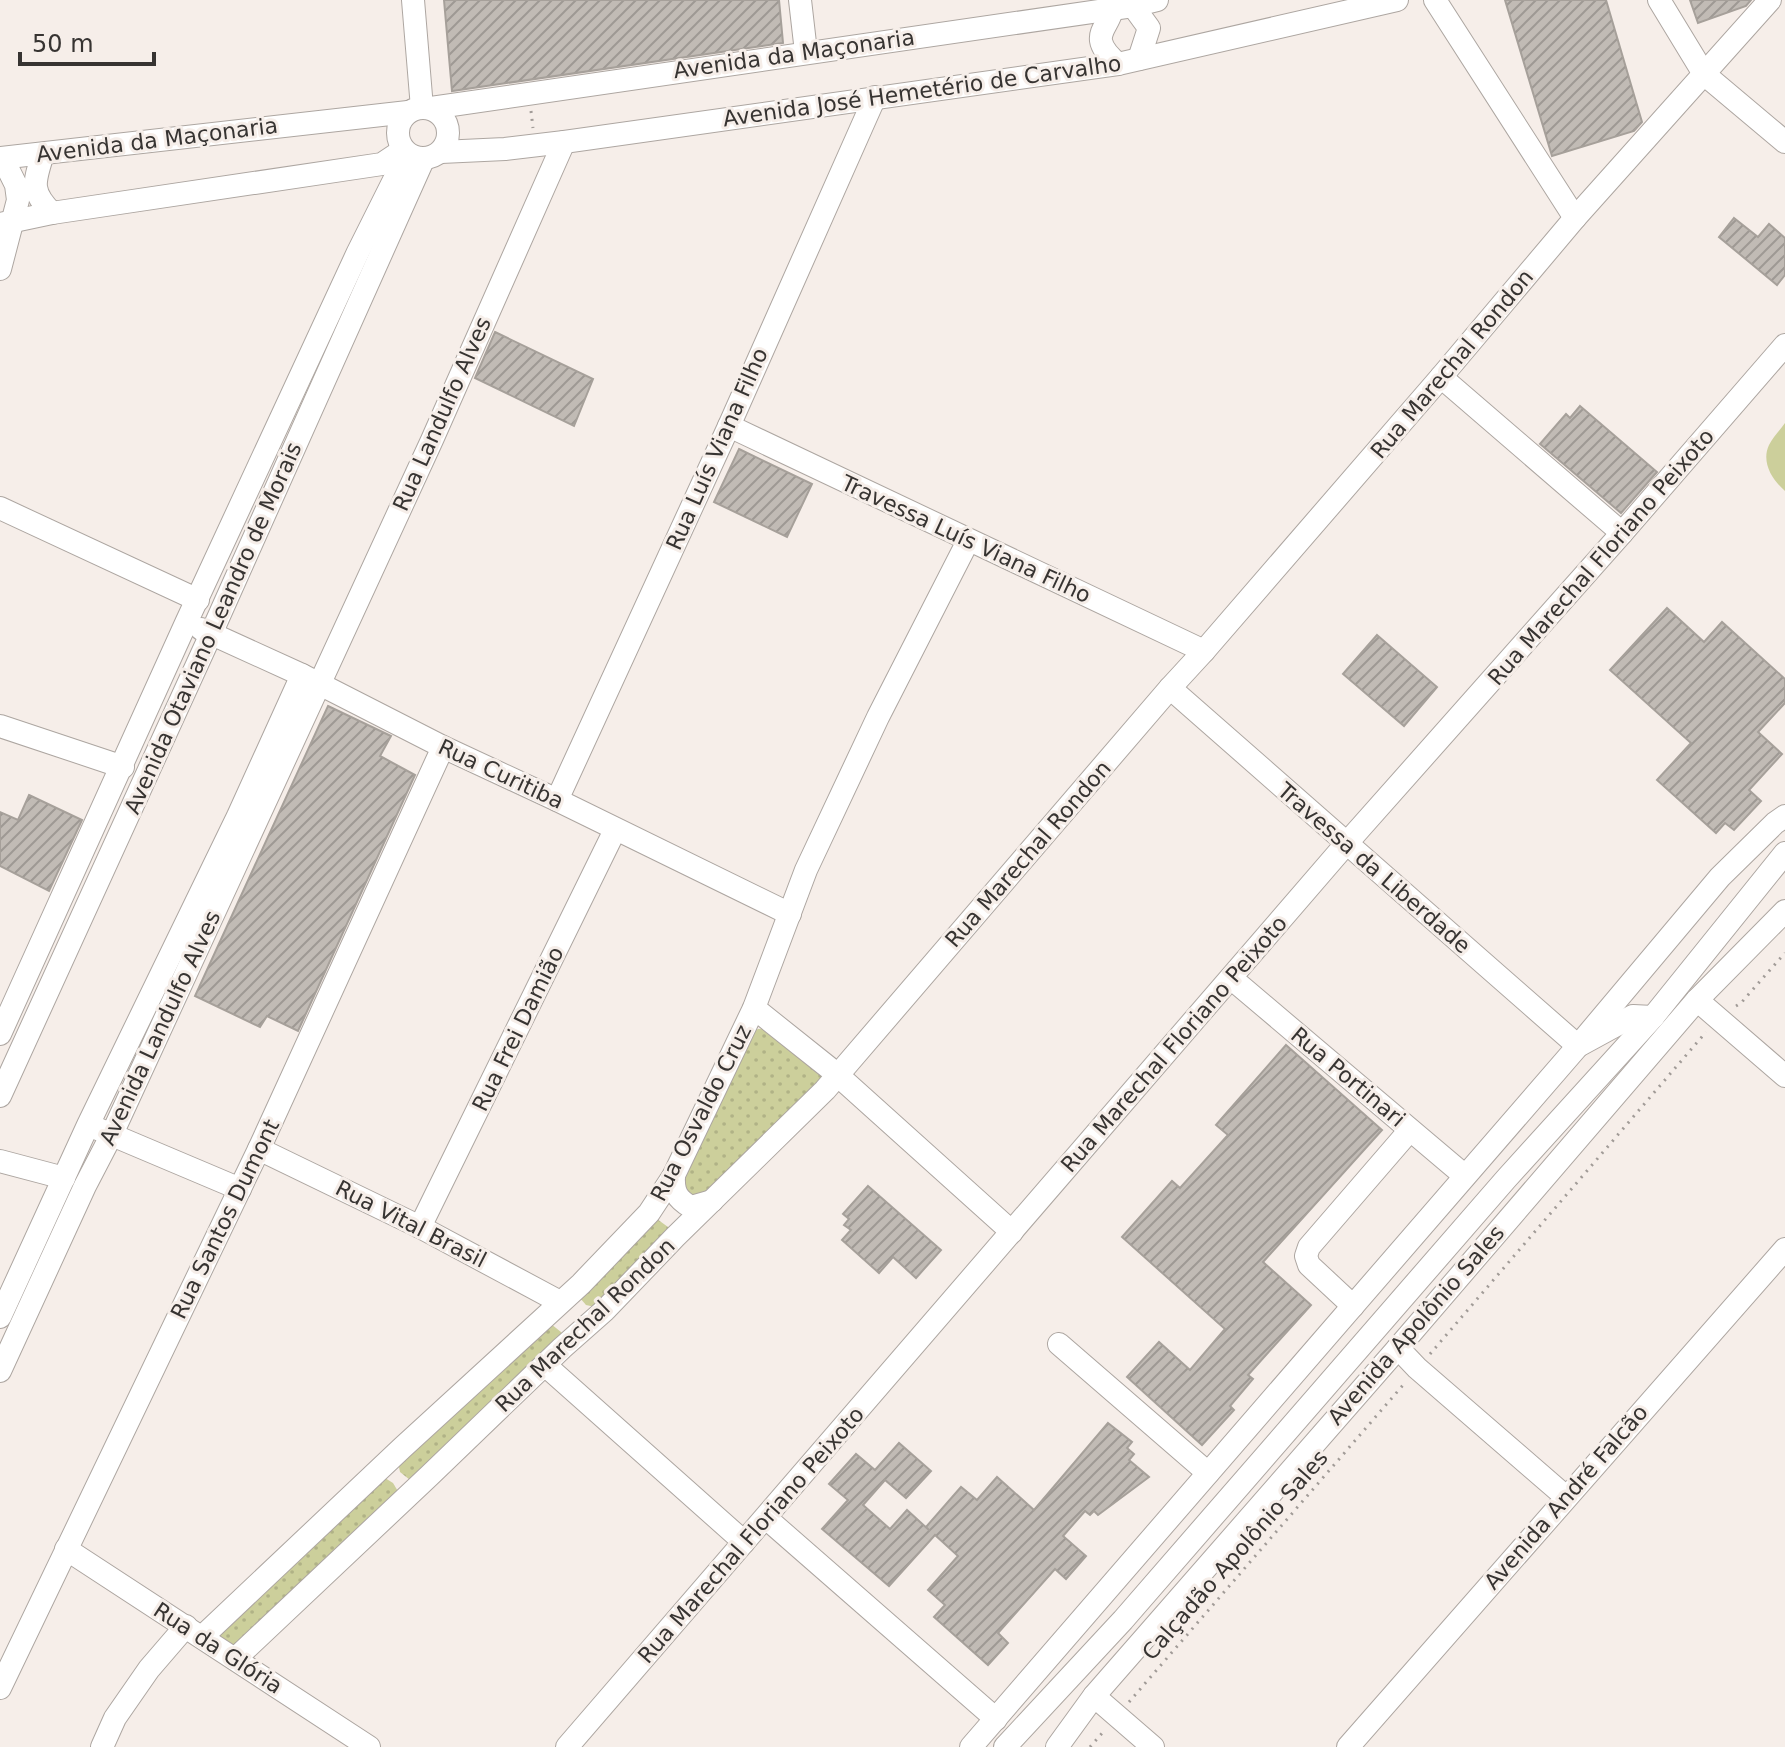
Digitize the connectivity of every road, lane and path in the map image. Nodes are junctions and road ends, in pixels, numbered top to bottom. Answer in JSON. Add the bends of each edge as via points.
{"nodes":[{"id":1,"x":413,"y":0,"type":"edge"},
{"id":2,"x":800,"y":0,"type":"edge"},
{"id":3,"x":1157,"y":0,"type":"edge"},
{"id":4,"x":1397,"y":0,"type":"edge"},
{"id":5,"x":1435,"y":0,"type":"edge"},
{"id":6,"x":1659,"y":0,"type":"edge"},
{"id":7,"x":1770,"y":0,"type":"edge"},
{"id":8,"x":1122,"y":4,"type":"edge"},
{"id":9,"x":806,"y":52,"type":"junction"},
{"id":10,"x":1128,"y":62,"type":"junction"},
{"id":11,"x":1704,"y":74,"type":"junction"},
{"id":12,"x":875,"y":97,"type":"junction"},
{"id":13,"x":420,"y":109,"type":"junction"},
{"id":14,"x":564,"y":142,"type":"junction"},
{"id":15,"x":1785,"y":142,"type":"edge"},
{"id":16,"x":43,"y":154,"type":"junction"},
{"id":17,"x":418,"y":154,"type":"junction"},
{"id":18,"x":0,"y":159,"type":"edge"},
{"id":19,"x":52,"y":213,"type":"junction"},
{"id":20,"x":1575,"y":218,"type":"junction"},
{"id":21,"x":6,"y":224,"type":"edge"},
{"id":22,"x":0,"y":269,"type":"edge"},
{"id":23,"x":1785,"y":345,"type":"edge"},
{"id":24,"x":1441,"y":377,"type":"junction"},
{"id":25,"x":287,"y":405,"type":"junction"},
{"id":26,"x":308,"y":416,"type":"junction"},
{"id":27,"x":729,"y":426,"type":"junction"},
{"id":28,"x":0,"y":508,"type":"edge"},
{"id":29,"x":1622,"y":533,"type":"junction"},
{"id":30,"x":968,"y":541,"type":"junction"},
{"id":31,"x":198,"y":600,"type":"junction"},
{"id":32,"x":186,"y":623,"type":"junction"},
{"id":33,"x":211,"y":634,"type":"junction"},
{"id":34,"x":1204,"y":651,"type":"junction"},
{"id":35,"x":310,"y":680,"type":"junction"},
{"id":36,"x":1170,"y":688,"type":"junction"},
{"id":37,"x":0,"y":726,"type":"edge"},
{"id":38,"x":443,"y":747,"type":"junction"},
{"id":39,"x":123,"y":767,"type":"junction"},
{"id":40,"x":557,"y":800,"type":"junction"},
{"id":41,"x":1785,"y":816,"type":"edge"},
{"id":42,"x":615,"y":830,"type":"junction"},
{"id":43,"x":1346,"y":844,"type":"junction"},
{"id":44,"x":1785,"y":853,"type":"edge"},
{"id":45,"x":1785,"y":911,"type":"edge"},
{"id":46,"x":790,"y":914,"type":"junction"},
{"id":47,"x":44,"y":940,"type":"junction"},
{"id":48,"x":67,"y":950,"type":"junction"},
{"id":49,"x":1785,"y":953,"type":"edge"},
{"id":50,"x":1231,"y":978,"type":"junction"},
{"id":51,"x":1697,"y":1000,"type":"junction"},
{"id":52,"x":754,"y":1008,"type":"junction"},
{"id":53,"x":1653,"y":1017,"type":"junction"},
{"id":54,"x":1717,"y":1019,"type":"junction"},
{"id":55,"x":0,"y":1034,"type":"edge"},
{"id":56,"x":1578,"y":1046,"type":"junction"},
{"id":57,"x":839,"y":1075,"type":"junction"},
{"id":58,"x":1785,"y":1076,"type":"edge"},
{"id":59,"x":0,"y":1096,"type":"edge"},
{"id":60,"x":88,"y":1125,"type":"junction"},
{"id":61,"x":1410,"y":1130,"type":"junction"},
{"id":62,"x":112,"y":1134,"type":"junction"},
{"id":63,"x":259,"y":1149,"type":"junction"},
{"id":64,"x":0,"y":1161,"type":"edge"},
{"id":65,"x":674,"y":1175,"type":"junction"},
{"id":66,"x":1465,"y":1176,"type":"junction"},
{"id":67,"x":64,"y":1178,"type":"junction"},
{"id":68,"x":240,"y":1189,"type":"junction"},
{"id":69,"x":712,"y":1201,"type":"junction"},
{"id":70,"x":649,"y":1213,"type":"junction"},
{"id":71,"x":420,"y":1227,"type":"junction"},
{"id":72,"x":1012,"y":1232,"type":"junction"},
{"id":73,"x":675,"y":1237,"type":"junction"},
{"id":74,"x":1785,"y":1249,"type":"edge"},
{"id":75,"x":581,"y":1284,"type":"junction"},
{"id":76,"x":560,"y":1302,"type":"junction"},
{"id":77,"x":1353,"y":1306,"type":"junction"},
{"id":78,"x":605,"y":1310,"type":"junction"},
{"id":79,"x":0,"y":1317,"type":"edge"},
{"id":80,"x":536,"y":1325,"type":"junction"},
{"id":81,"x":1059,"y":1344,"type":"dead end"},
{"id":82,"x":562,"y":1348,"type":"junction"},
{"id":83,"x":1398,"y":1348,"type":"junction"},
{"id":84,"x":545,"y":1365,"type":"junction"},
{"id":85,"x":1417,"y":1368,"type":"junction"},
{"id":86,"x":0,"y":1371,"type":"edge"},
{"id":87,"x":402,"y":1448,"type":"junction"},
{"id":88,"x":1208,"y":1473,"type":"junction"},
{"id":89,"x":429,"y":1476,"type":"junction"},
{"id":90,"x":365,"y":1484,"type":"junction"},
{"id":91,"x":1566,"y":1497,"type":"junction"},
{"id":92,"x":393,"y":1510,"type":"junction"},
{"id":93,"x":766,"y":1518,"type":"junction"},
{"id":94,"x":744,"y":1542,"type":"junction"},
{"id":95,"x":66,"y":1549,"type":"junction"},
{"id":96,"x":194,"y":1632,"type":"junction"},
{"id":97,"x":7,"y":1654,"type":"edge"},
{"id":98,"x":235,"y":1659,"type":"junction"},
{"id":99,"x":0,"y":1688,"type":"edge"},
{"id":100,"x":1094,"y":1696,"type":"junction"},
{"id":101,"x":1117,"y":1715,"type":"junction"},
{"id":102,"x":996,"y":1719,"type":"junction"},
{"id":103,"x":102,"y":1747,"type":"edge"},
{"id":104,"x":369,"y":1747,"type":"edge"},
{"id":105,"x":567,"y":1747,"type":"edge"},
{"id":106,"x":971,"y":1747,"type":"edge"},
{"id":107,"x":1005,"y":1747,"type":"edge"},
{"id":108,"x":1057,"y":1747,"type":"edge"},
{"id":109,"x":1090,"y":1747,"type":"edge"},
{"id":110,"x":1153,"y":1747,"type":"edge"},
{"id":111,"x":1348,"y":1747,"type":"edge"}],
"edges":[{"from":1,"to":13,"type":"street"},
{"from":2,"to":9,"type":"street"},
{"from":3,"to":8,"type":"street","name":"Avenida da Maçonaria"},
{"from":4,"to":10,"type":"street","name":"Avenida José Hemetério de Carvalho"},
{"from":5,"to":20,"type":"street"},
{"from":6,"to":11,"type":"street"},
{"from":7,"to":11,"type":"street","name":"Rua Marechal Rondon"},
{"from":8,"to":9,"type":"street","name":"Avenida da Maçonaria"},
{"from":8,"to":10,"type":"street","via":[[1149,28]]},
{"from":8,"to":10,"type":"street","via":[[1103,28],[1101,44],[1105,53]]},
{"from":9,"to":13,"type":"street","name":"Avenida da Maçonaria"},
{"from":10,"to":12,"type":"street","name":"Avenida José Hemetério de Carvalho"},
{"from":11,"to":15,"type":"street"},
{"from":11,"to":20,"type":"street","name":"Rua Marechal Rondon"},
{"from":12,"to":14,"type":"street","name":"Avenida José Hemetério de Carvalho"},
{"from":12,"to":27,"type":"street","name":"Rua Luís Viana Filho"},
{"from":13,"to":16,"type":"street","name":"Avenida da Maçonaria"},
{"from":13,"to":17,"type":"street","via":[[398,125],[397,134]]},
{"from":13,"to":17,"type":"street","via":[[439,112],[449,127],[447,145]]},
{"from":14,"to":17,"type":"street","name":"Avenida José Hemetério de Carvalho"},
{"from":14,"to":35,"type":"street","name":"Rua Landulfo Alves","via":[[438,425]]},
{"from":16,"to":18,"type":"street","name":"Avenida da Maçonaria"},
{"from":16,"to":19,"type":"street","via":[[35,191]]},
{"from":17,"to":19,"type":"street","name":"Avenida José Hemetério de Carvalho","via":[[382,164]]},
{"from":17,"to":25,"type":"street","name":"Avenida Otaviano Leandro de Morais","via":[[374,219]]},
{"from":17,"to":26,"type":"street","name":"Avenida Otaviano Leandro de Morais"},
{"from":18,"to":21,"type":"street","via":[[16,185],[18,200],[16,214]]},
{"from":19,"to":21,"type":"street","name":"Avenida José Hemetério de Carvalho"},
{"from":20,"to":24,"type":"street","name":"Rua Marechal Rondon"},
{"from":21,"to":22,"type":"street"},
{"from":23,"to":29,"type":"street","name":"Rua Marechal Floriano Peixoto"},
{"from":24,"to":29,"type":"street"},
{"from":24,"to":34,"type":"street","name":"Rua Marechal Rondon"},
{"from":25,"to":26,"type":"street"},
{"from":25,"to":31,"type":"street","name":"Avenida Otaviano Leandro de Morais"},
{"from":26,"to":33,"type":"street","name":"Avenida Otaviano Leandro de Morais"},
{"from":27,"to":30,"type":"street","name":"Travessa Luís Viana Filho"},
{"from":27,"to":40,"type":"street","name":"Rua Luís Viana Filho"},
{"from":28,"to":31,"type":"street"},
{"from":29,"to":43,"type":"street","name":"Rua Marechal Floriano Peixoto"},
{"from":30,"to":34,"type":"street","name":"Travessa Luís Viana Filho"},
{"from":30,"to":46,"type":"street","name":"Rua Osvaldo Cruz","via":[[871,731]]},
{"from":31,"to":32,"type":"street","name":"Avenida Otaviano Leandro de Morais"},
{"from":32,"to":33,"type":"street","name":"Rua Curitiba"},
{"from":32,"to":39,"type":"street","name":"Avenida Otaviano Leandro de Morais"},
{"from":33,"to":35,"type":"street","name":"Rua Curitiba"},
{"from":33,"to":48,"type":"street","name":"Avenida Otaviano Leandro de Morais"},
{"from":34,"to":36,"type":"street","name":"Rua Marechal Rondon"},
{"from":35,"to":38,"type":"street","name":"Rua Curitiba"},
{"from":35,"to":60,"type":"street","name":"Avenida Landulfo Alves"},
{"from":35,"to":62,"type":"street","name":"Avenida Landulfo Alves"},
{"from":36,"to":43,"type":"street","name":"Travessa da Liberdade"},
{"from":36,"to":57,"type":"street","name":"Rua Marechal Rondon"},
{"from":37,"to":39,"type":"street"},
{"from":38,"to":40,"type":"street","name":"Rua Curitiba"},
{"from":38,"to":63,"type":"street","name":"Rua Santos Dumont"},
{"from":39,"to":47,"type":"street","name":"Avenida Otaviano Leandro de Morais"},
{"from":40,"to":42,"type":"street","name":"Rua Curitiba"},
{"from":41,"to":56,"type":"street","via":[[1720,877]]},
{"from":42,"to":46,"type":"street","name":"Rua Curitiba"},
{"from":42,"to":71,"type":"street","name":"Rua Frei Damião"},
{"from":43,"to":50,"type":"street","name":"Rua Marechal Floriano Peixoto"},
{"from":43,"to":56,"type":"street","name":"Travessa da Liberdade"},
{"from":44,"to":53,"type":"street","name":"Avenida Apolônio Sales"},
{"from":45,"to":51,"type":"street","name":"Avenida Apolônio Sales"},
{"from":46,"to":52,"type":"street","name":"Rua Osvaldo Cruz"},
{"from":47,"to":48,"type":"street"},
{"from":47,"to":55,"type":"street","name":"Avenida Otaviano Leandro de Morais"},
{"from":48,"to":59,"type":"street","name":"Avenida Otaviano Leandro de Morais"},
{"from":49,"to":54,"type":"path","name":"Calçadão Apolônio Sales","via":[[1741,1003]]},
{"from":50,"to":61,"type":"street","name":"Rua Portinari"},
{"from":50,"to":72,"type":"street","name":"Rua Marechal Floriano Peixoto"},
{"from":51,"to":54,"type":"street"},
{"from":51,"to":83,"type":"street","name":"Avenida Apolônio Sales"},
{"from":52,"to":57,"type":"street"},
{"from":52,"to":65,"type":"street","name":"Rua Osvaldo Cruz"},
{"from":53,"to":56,"type":"street","via":[[1633,1016]]},
{"from":53,"to":107,"type":"street","name":"Avenida Apolônio Sales"},
{"from":54,"to":58,"type":"street"},
{"from":54,"to":85,"type":"path","name":"Calçadão Apolônio Sales"},
{"from":56,"to":66,"type":"street"},
{"from":57,"to":69,"type":"street","name":"Rua Marechal Rondon"},
{"from":57,"to":72,"type":"street"},
{"from":60,"to":62,"type":"street"},
{"from":60,"to":67,"type":"street","name":"Avenida Landulfo Alves"},
{"from":61,"to":66,"type":"street","name":"Rua Portinari"},
{"from":61,"to":77,"type":"street","via":[[1306,1256]]},
{"from":62,"to":68,"type":"street"},
{"from":62,"to":86,"type":"street","name":"Avenida Landulfo Alves"},
{"from":63,"to":68,"type":"street","name":"Rua Santos Dumont"},
{"from":63,"to":71,"type":"street","name":"Rua Vital Brasil"},
{"from":64,"to":67,"type":"street"},
{"from":65,"to":69,"type":"street","via":[[679,1200],[691,1207]]},
{"from":65,"to":70,"type":"street","name":"Rua Osvaldo Cruz"},
{"from":66,"to":77,"type":"street"},
{"from":67,"to":79,"type":"street","name":"Avenida Landulfo Alves"},
{"from":68,"to":95,"type":"street","name":"Rua Santos Dumont"},
{"from":69,"to":73,"type":"street","name":"Rua Marechal Rondon"},
{"from":70,"to":73,"type":"street","via":[[668,1220]]},
{"from":70,"to":75,"type":"street","name":"Rua Osvaldo Cruz"},
{"from":71,"to":76,"type":"street","name":"Rua Vital Brasil"},
{"from":72,"to":93,"type":"street","name":"Rua Marechal Floriano Peixoto"},
{"from":73,"to":78,"type":"street","name":"Rua Marechal Rondon"},
{"from":74,"to":91,"type":"street","name":"Avenida André Falcão"},
{"from":75,"to":76,"type":"street","name":"Rua Osvaldo Cruz"},
{"from":75,"to":78,"type":"street","via":[[577,1301],[582,1310],[594,1315]]},
{"from":76,"to":80,"type":"street","name":"Rua Osvaldo Cruz"},
{"from":77,"to":88,"type":"street"},
{"from":78,"to":82,"type":"street","name":"Rua Marechal Rondon"},
{"from":80,"to":82,"type":"street","via":[[554,1326],[561,1333]]},
{"from":80,"to":87,"type":"street","name":"Rua Osvaldo Cruz"},
{"from":81,"to":88,"type":"street"},
{"from":82,"to":84,"type":"street","name":"Rua Marechal Rondon"},
{"from":83,"to":85,"type":"street"},
{"from":83,"to":100,"type":"street","name":"Avenida Apolônio Sales"},
{"from":84,"to":89,"type":"street","name":"Rua Marechal Rondon"},
{"from":84,"to":94,"type":"street"},
{"from":85,"to":91,"type":"street"},
{"from":85,"to":101,"type":"path","name":"Calçadão Apolônio Sales"},
{"from":87,"to":89,"type":"street","via":[[397,1467],[405,1480]]},
{"from":87,"to":90,"type":"street","name":"Rua Osvaldo Cruz"},
{"from":88,"to":102,"type":"street"},
{"from":89,"to":92,"type":"street","name":"Rua Marechal Rondon"},
{"from":90,"to":92,"type":"street","via":[[379,1477],[391,1479],[399,1489]]},
{"from":90,"to":96,"type":"street","name":"Rua Osvaldo Cruz"},
{"from":91,"to":111,"type":"street","name":"Avenida André Falcão"},
{"from":92,"to":98,"type":"street","name":"Rua Marechal Rondon"},
{"from":93,"to":94,"type":"street","name":"Rua Marechal Floriano Peixoto"},
{"from":93,"to":102,"type":"street"},
{"from":94,"to":105,"type":"street","name":"Rua Marechal Floriano Peixoto"},
{"from":95,"to":96,"type":"street","name":"Rua da Glória"},
{"from":95,"to":97,"type":"street","name":"Rua Santos Dumont"},
{"from":96,"to":98,"type":"street","name":"Rua da Glória"},
{"from":96,"to":103,"type":"street","name":"Rua Osvaldo Cruz","via":[[149,1669]]},
{"from":97,"to":99,"type":"street","name":"Rua Santos Dumont"},
{"from":98,"to":104,"type":"street","name":"Rua da Glória"},
{"from":100,"to":101,"type":"street"},
{"from":100,"to":108,"type":"street","name":"Avenida Apolônio Sales"},
{"from":101,"to":109,"type":"path","name":"Calçadão Apolônio Sales"},
{"from":101,"to":110,"type":"street"},
{"from":102,"to":106,"type":"street"}]}
